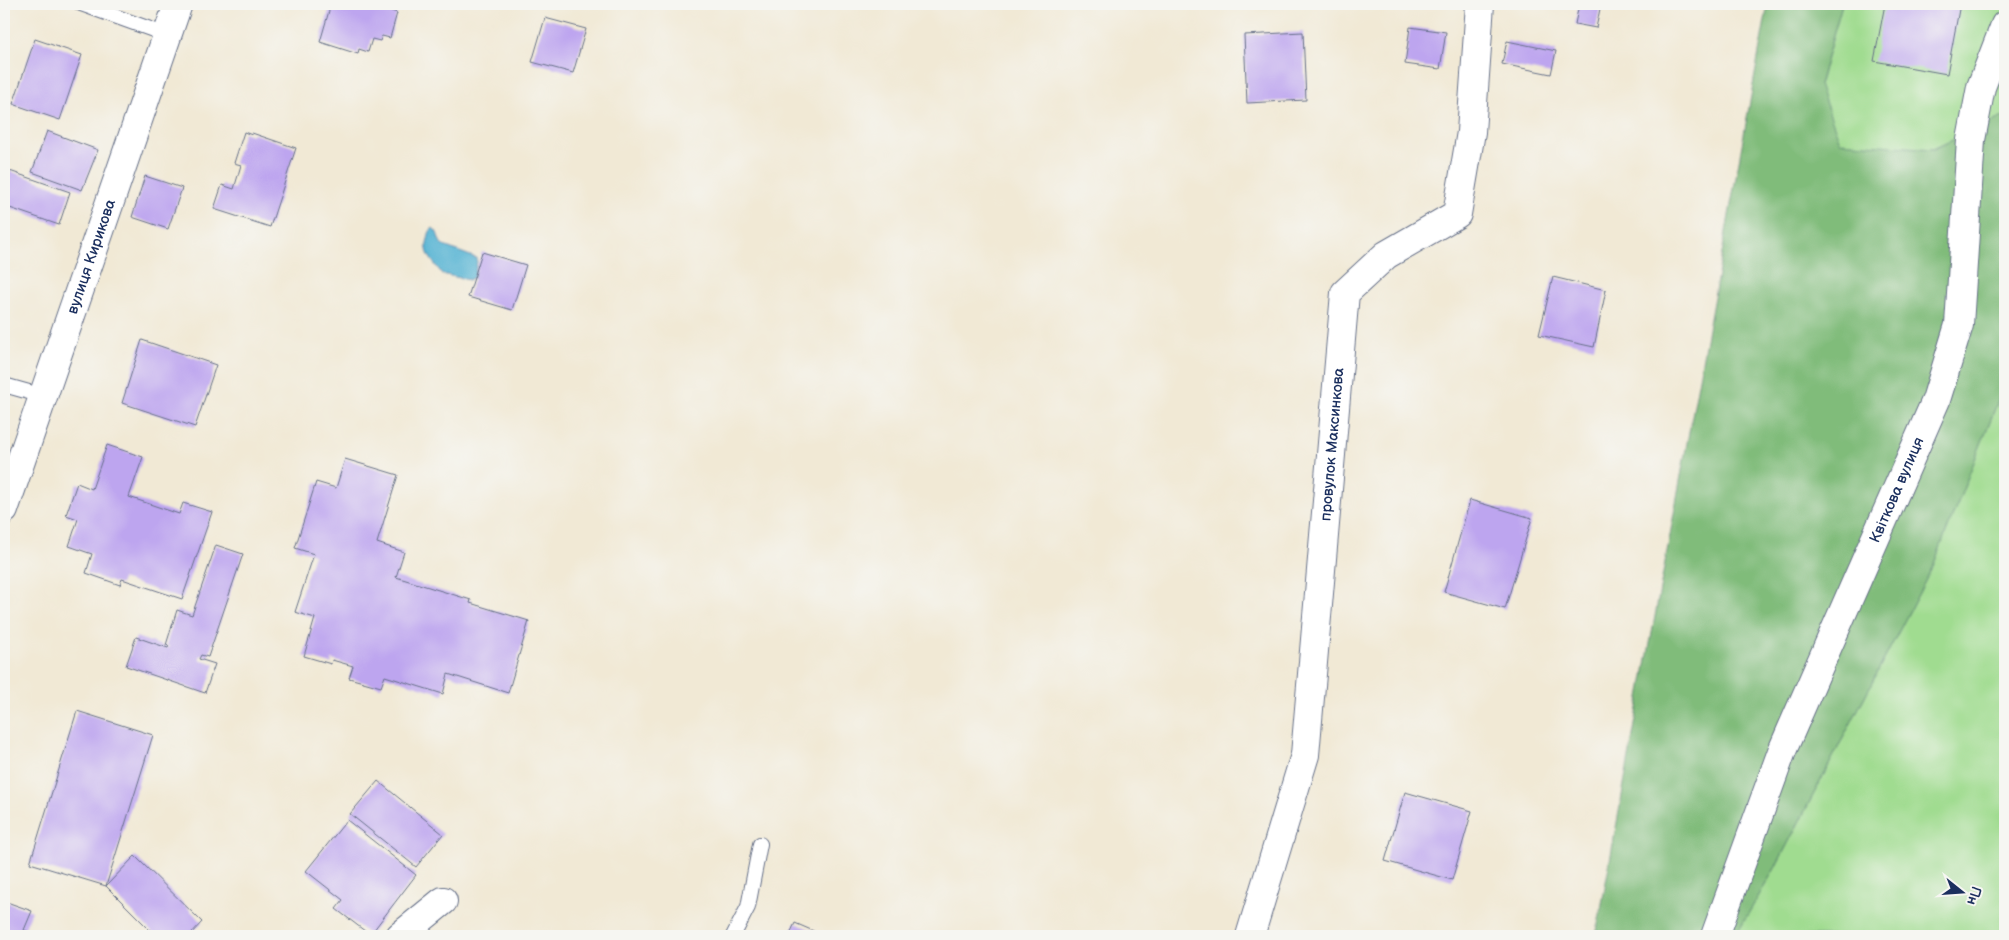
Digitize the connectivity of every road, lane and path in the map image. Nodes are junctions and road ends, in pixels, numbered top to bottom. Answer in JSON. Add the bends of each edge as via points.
{"nodes":[{"id":1,"x":82,"y":4,"type":"edge"},
{"id":2,"x":178,"y":4,"type":"edge"},
{"id":3,"x":1480,"y":4,"type":"edge"},
{"id":4,"x":2005,"y":25,"type":"edge"},
{"id":5,"x":167,"y":35,"type":"junction"},
{"id":6,"x":4,"y":385,"type":"edge"},
{"id":7,"x":43,"y":396,"type":"junction"},
{"id":8,"x":4,"y":510,"type":"edge"},
{"id":9,"x":760,"y":844,"type":"dead end"},
{"id":10,"x":443,"y":902,"type":"dead end"},
{"id":11,"x":400,"y":936,"type":"edge"},
{"id":12,"x":733,"y":936,"type":"edge"},
{"id":13,"x":1250,"y":936,"type":"edge"},
{"id":14,"x":1715,"y":936,"type":"edge"}],
"edges":[{"from":1,"to":5,"type":"lane"},
{"from":2,"to":5,"type":"street","name":"вулиця Кирикова"},
{"from":3,"to":13,"type":"street","name":"провулок Максинкова","via":[[1471,132],[1457,214],[1386,255],[1345,293],[1304,755]]},
{"from":4,"to":14,"type":"street","name":"Квіткова вулиця","via":[[1981,87],[1973,131],[1959,325],[1936,400],[1782,751]]},
{"from":5,"to":7,"type":"street","name":"вулиця Кирикова"},
{"from":6,"to":7,"type":"lane"},
{"from":7,"to":8,"type":"street","name":"вулиця Кирикова"},
{"from":9,"to":12,"type":"lane","via":[[748,907]]},
{"from":10,"to":11,"type":"street"}]}
